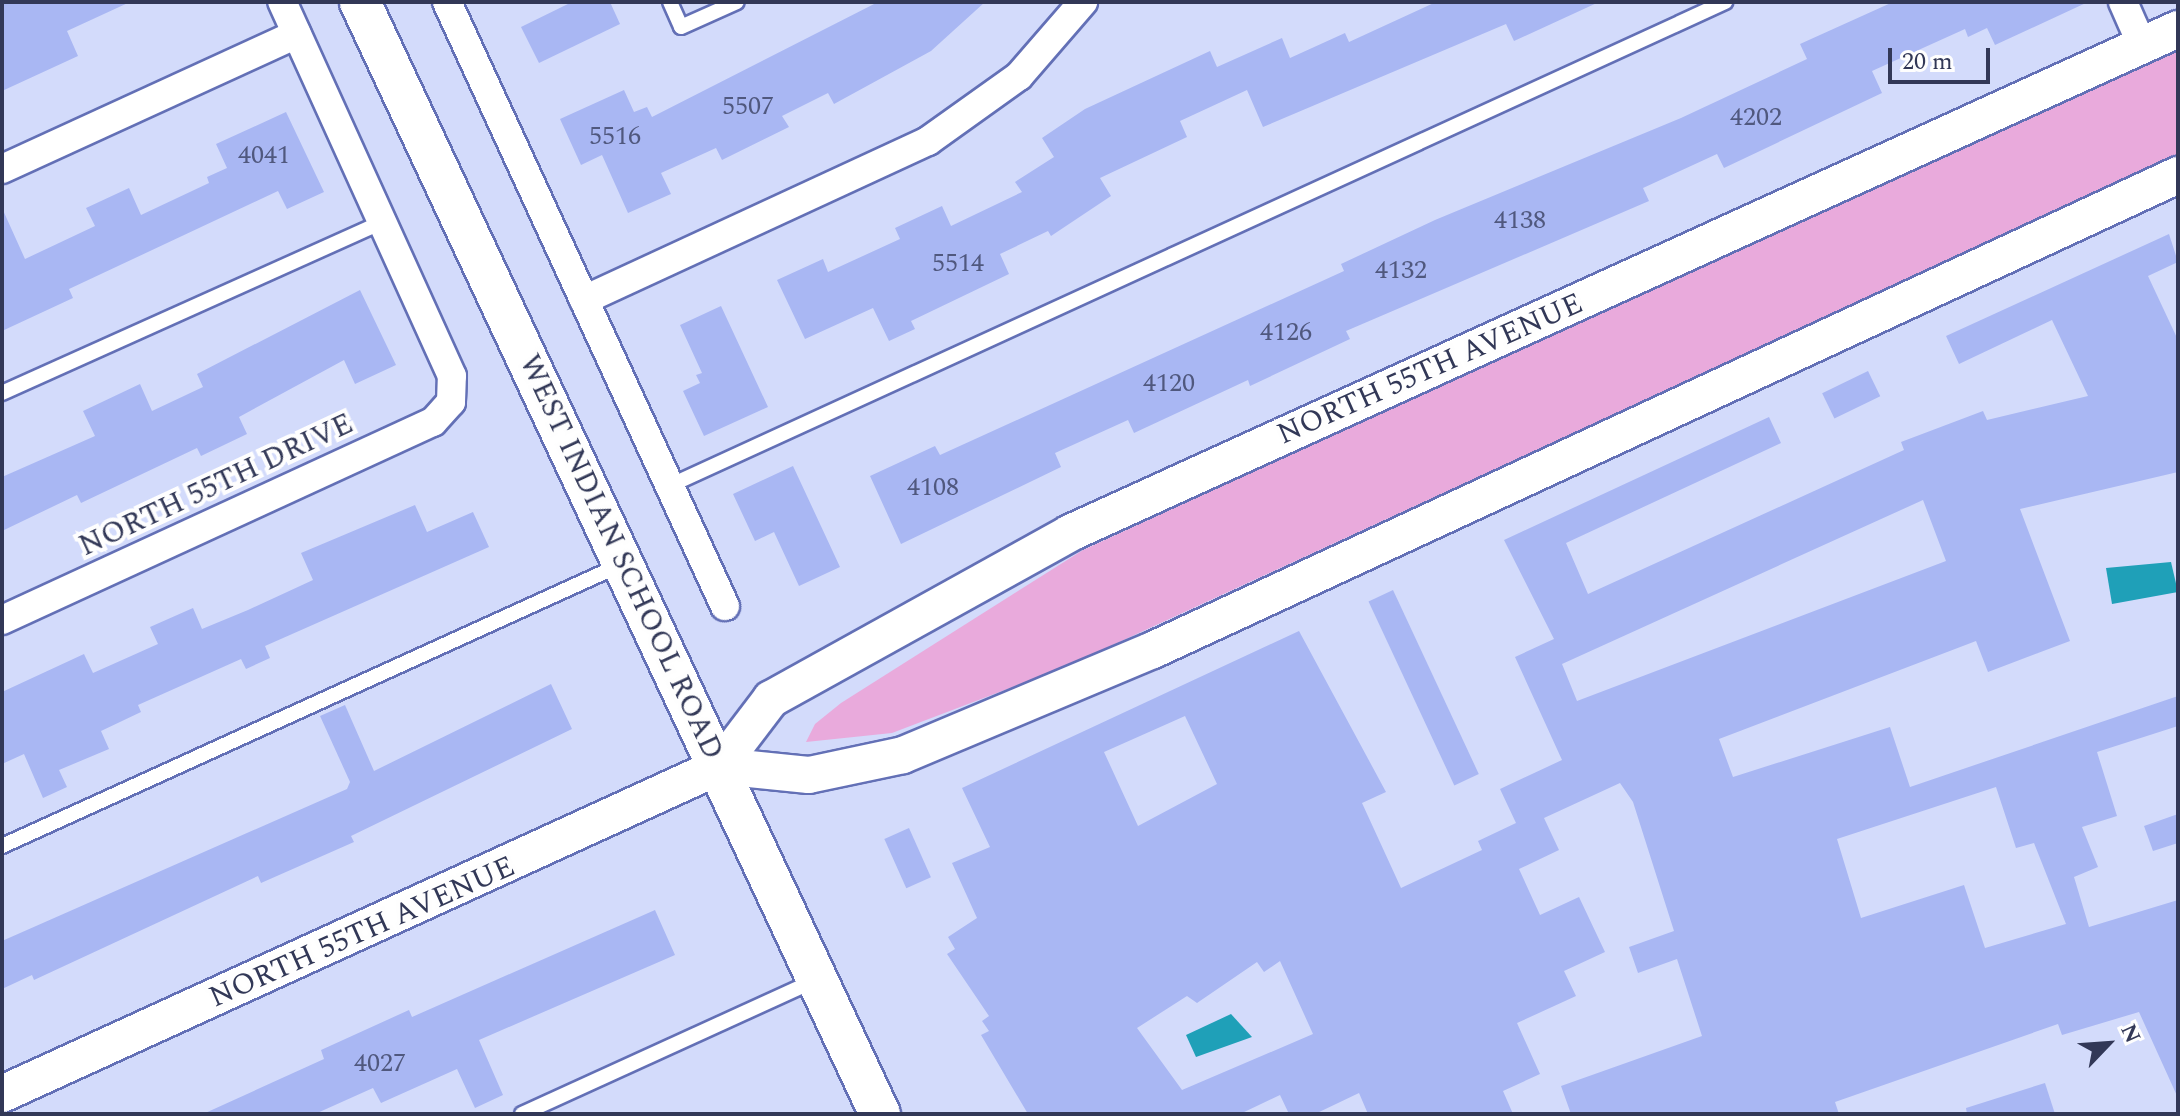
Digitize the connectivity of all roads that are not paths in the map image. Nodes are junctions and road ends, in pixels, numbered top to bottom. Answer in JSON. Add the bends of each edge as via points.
{"nodes":[{"id":1,"x":282,"y":2,"type":"edge"},
{"id":2,"x":360,"y":2,"type":"edge"},
{"id":3,"x":447,"y":2,"type":"edge"},
{"id":4,"x":670,"y":2,"type":"edge"},
{"id":5,"x":737,"y":2,"type":"edge"},
{"id":6,"x":1083,"y":2,"type":"edge"},
{"id":7,"x":1725,"y":2,"type":"edge"},
{"id":8,"x":2123,"y":2,"type":"edge"},
{"id":9,"x":2178,"y":29,"type":"edge"},
{"id":10,"x":297,"y":34,"type":"junction"},
{"id":11,"x":2142,"y":45,"type":"junction"},
{"id":12,"x":2,"y":169,"type":"edge"},
{"id":13,"x":2178,"y":175,"type":"edge"},
{"id":14,"x":382,"y":222,"type":"junction"},
{"id":15,"x":584,"y":300,"type":"junction"},
{"id":16,"x":2,"y":393,"type":"edge"},
{"id":17,"x":669,"y":486,"type":"junction"},
{"id":18,"x":624,"y":563,"type":"junction"},
{"id":19,"x":725,"y":606,"type":"dead end"},
{"id":20,"x":2,"y":620,"type":"edge"},
{"id":21,"x":720,"y":766,"type":"junction"},
{"id":22,"x":2,"y":846,"type":"edge"},
{"id":23,"x":818,"y":980,"type":"junction"},
{"id":24,"x":2,"y":1094,"type":"edge"},
{"id":25,"x":522,"y":1114,"type":"edge"},
{"id":26,"x":880,"y":1114,"type":"edge"}],
"edges":[{"from":1,"to":10,"type":"street"},
{"from":2,"to":18,"type":"main road","name":"WEST INDIAN SCHOOL ROAD"},
{"from":3,"to":15,"type":"street"},
{"from":4,"to":5,"type":"lane","via":[[681,27]]},
{"from":6,"to":15,"type":"street","via":[[1019,76],[928,141]]},
{"from":7,"to":17,"type":"lane"},
{"from":8,"to":11,"type":"street"},
{"from":9,"to":11,"type":"street","name":"NORTH 55TH AVENUE"},
{"from":10,"to":12,"type":"street"},
{"from":10,"to":14,"type":"street"},
{"from":11,"to":21,"type":"street","name":"NORTH 55TH AVENUE","via":[[1056,540],[771,699]]},
{"from":13,"to":21,"type":"street","via":[[1153,650],[903,755],[809,775]]},
{"from":14,"to":16,"type":"lane"},
{"from":14,"to":20,"type":"street","name":"NORTH 55TH DRIVE","via":[[452,376],[451,402],[433,422]]},
{"from":15,"to":17,"type":"street"},
{"from":17,"to":19,"type":"street"},
{"from":18,"to":21,"type":"main road","name":"WEST INDIAN SCHOOL ROAD"},
{"from":18,"to":22,"type":"lane"},
{"from":21,"to":23,"type":"main road","name":"WEST INDIAN SCHOOL ROAD"},
{"from":21,"to":24,"type":"street","name":"NORTH 55TH AVENUE"},
{"from":23,"to":25,"type":"lane"},
{"from":23,"to":26,"type":"main road","name":"WEST INDIAN SCHOOL ROAD"}]}
